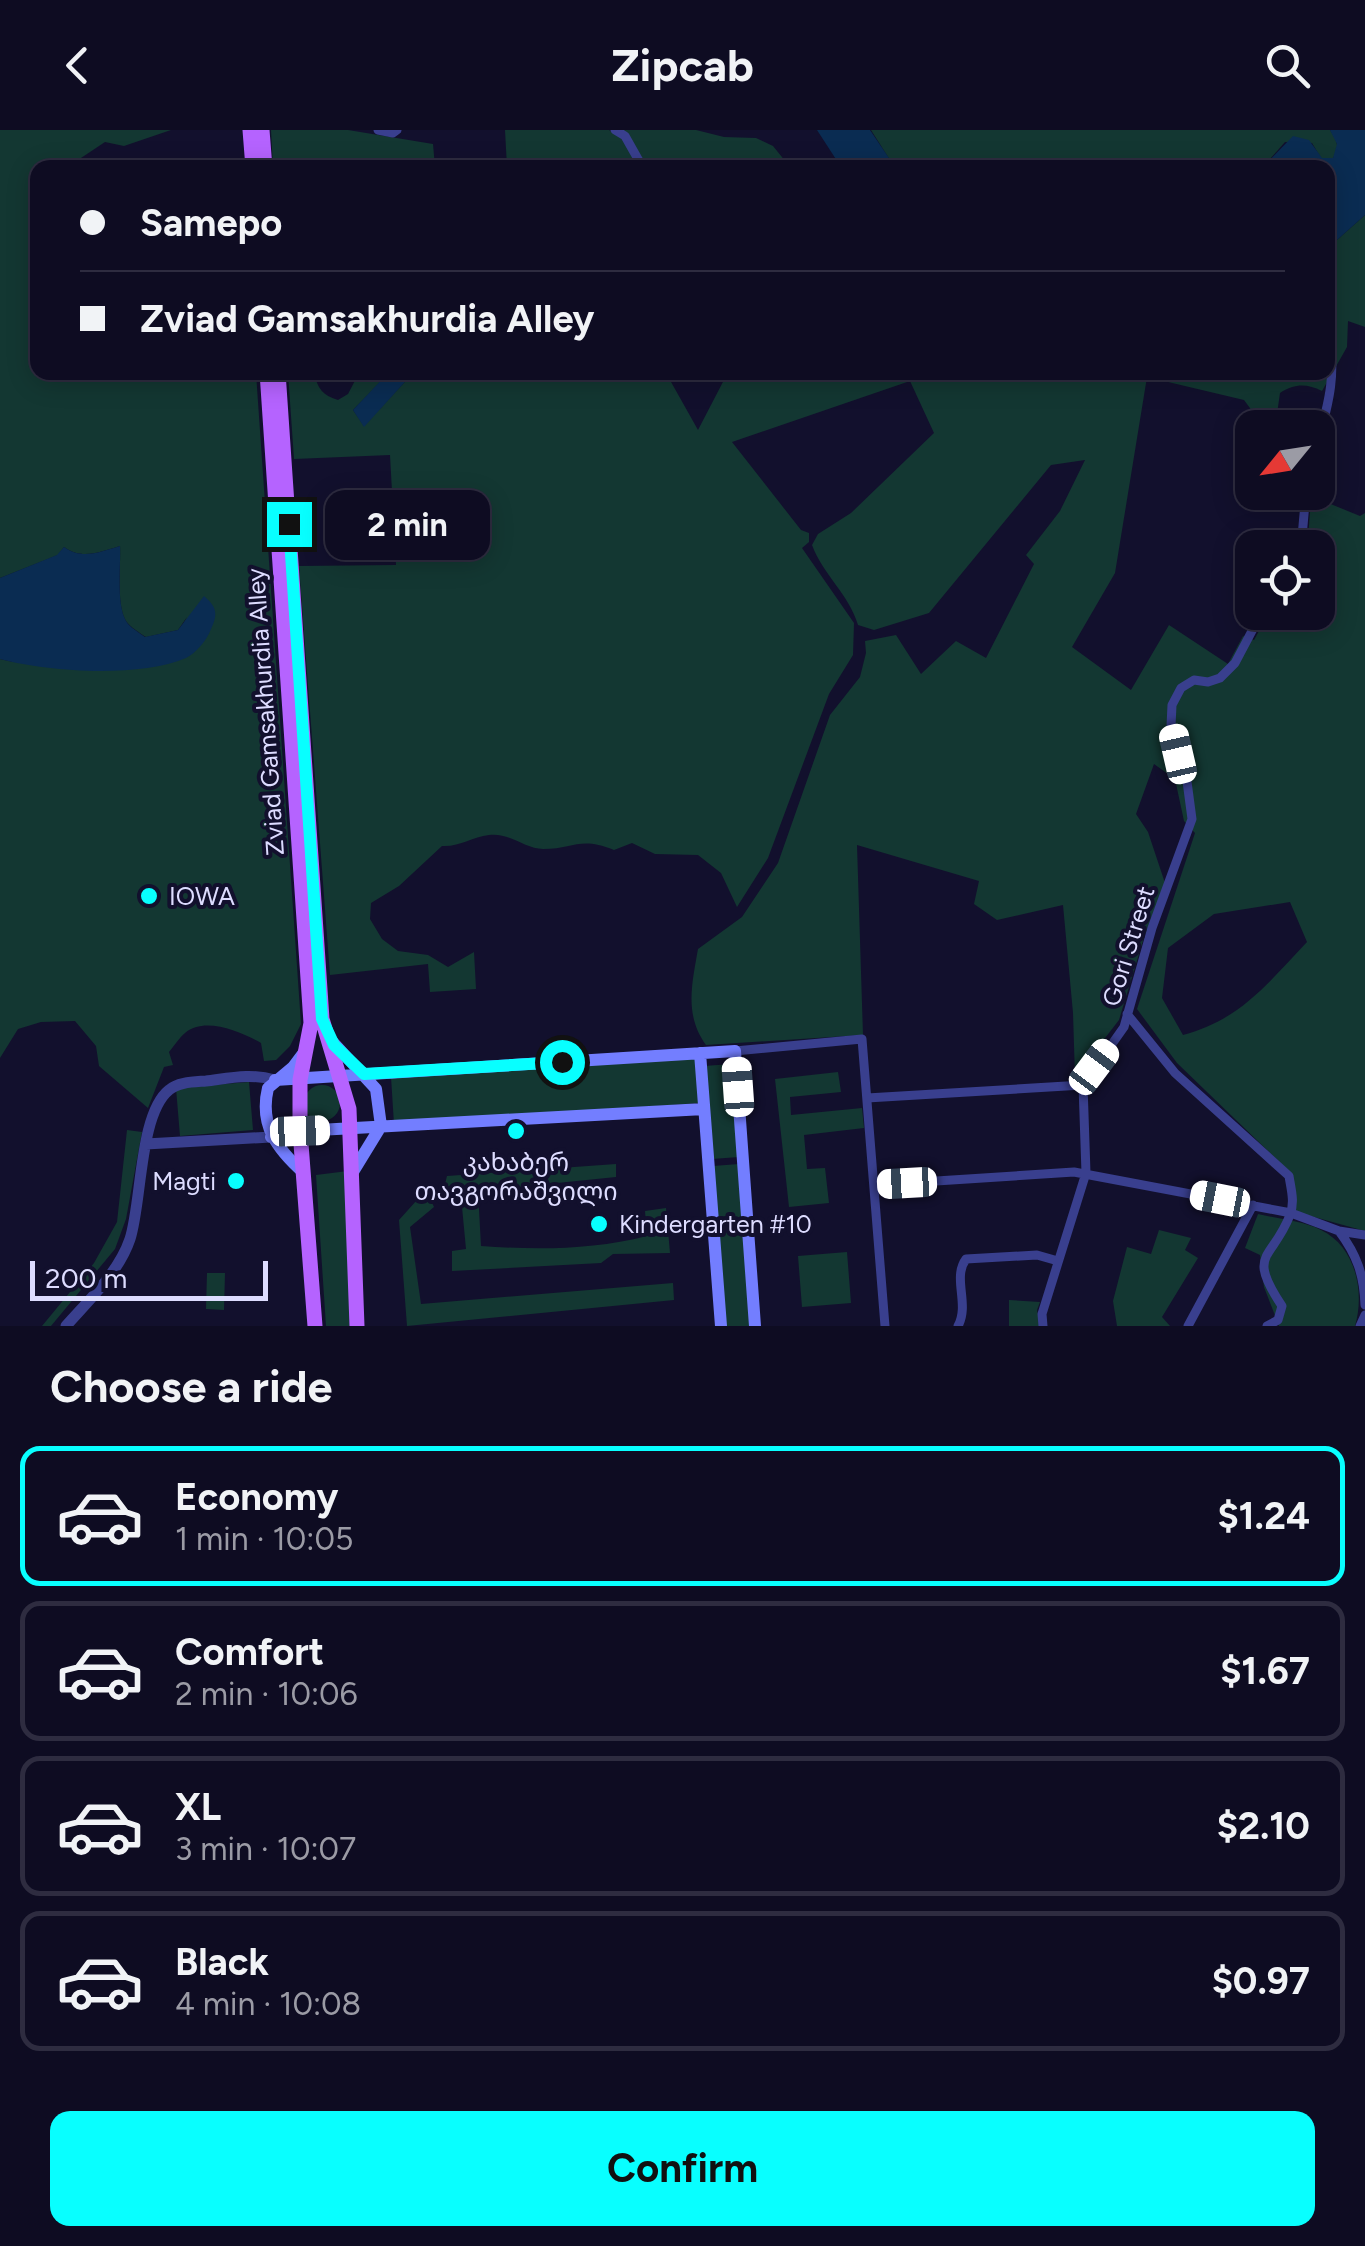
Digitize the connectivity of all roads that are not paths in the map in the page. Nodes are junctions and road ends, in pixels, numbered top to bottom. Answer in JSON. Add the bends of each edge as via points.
{"nodes":[{"id":1,"x":250,"y":130,"type":"edge"},
{"id":2,"x":262,"y":130,"type":"edge"},
{"id":3,"x":378,"y":130,"type":"edge"},
{"id":4,"x":397,"y":130,"type":"edge"},
{"id":5,"x":615,"y":130,"type":"edge"},
{"id":6,"x":252,"y":160,"type":"edge"},
{"id":7,"x":264,"y":160,"type":"edge"},
{"id":8,"x":638,"y":160,"type":"edge"},
{"id":9,"x":268,"y":380,"type":"edge"},
{"id":10,"x":278,"y":380,"type":"edge"},
{"id":11,"x":1332,"y":380,"type":"edge"},
{"id":12,"x":1327,"y":410,"type":"edge"},
{"id":13,"x":1252,"y":630,"type":"edge"},
{"id":14,"x":290,"y":638,"type":"junction"},
{"id":15,"x":293,"y":677,"type":"junction"},
{"id":16,"x":1127,"y":1014,"type":"junction"},
{"id":17,"x":326,"y":1032,"type":"junction"},
{"id":18,"x":308,"y":1047,"type":"junction"},
{"id":19,"x":735,"y":1051,"type":"junction"},
{"id":20,"x":700,"y":1053,"type":"junction"},
{"id":21,"x":364,"y":1074,"type":"junction"},
{"id":22,"x":340,"y":1077,"type":"junction"},
{"id":23,"x":275,"y":1080,"type":"junction"},
{"id":24,"x":300,"y":1080,"type":"junction"},
{"id":25,"x":1083,"y":1085,"type":"junction"},
{"id":26,"x":867,"y":1098,"type":"junction"},
{"id":27,"x":704,"y":1109,"type":"junction"},
{"id":28,"x":381,"y":1126,"type":"junction"},
{"id":29,"x":350,"y":1129,"type":"junction"},
{"id":30,"x":300,"y":1131,"type":"junction"},
{"id":31,"x":271,"y":1136,"type":"junction"},
{"id":32,"x":146,"y":1144,"type":"junction"},
{"id":33,"x":304,"y":1173,"type":"junction"},
{"id":34,"x":1086,"y":1173,"type":"junction"},
{"id":35,"x":350,"y":1178,"type":"junction"},
{"id":36,"x":874,"y":1185,"type":"junction"},
{"id":37,"x":1253,"y":1206,"type":"junction"},
{"id":38,"x":1291,"y":1213,"type":"junction"},
{"id":39,"x":1339,"y":1231,"type":"junction"},
{"id":40,"x":1365,"y":1235,"type":"edge"},
{"id":41,"x":1058,"y":1261,"type":"junction"},
{"id":42,"x":1365,"y":1305,"type":"edge"},
{"id":43,"x":1365,"y":1315,"type":"edge"},
{"id":44,"x":66,"y":1326,"type":"edge"},
{"id":45,"x":315,"y":1326,"type":"edge"},
{"id":46,"x":356,"y":1326,"type":"edge"},
{"id":47,"x":721,"y":1326,"type":"edge"},
{"id":48,"x":755,"y":1326,"type":"edge"},
{"id":49,"x":885,"y":1326,"type":"edge"},
{"id":50,"x":958,"y":1326,"type":"edge"},
{"id":51,"x":1043,"y":1326,"type":"edge"},
{"id":52,"x":1188,"y":1326,"type":"edge"},
{"id":53,"x":1268,"y":1326,"type":"edge"},
{"id":54,"x":1360,"y":1326,"type":"edge"}],
"edges":[{"from":1,"to":6,"type":"main road"},
{"from":2,"to":7,"type":"main road"},
{"from":3,"to":4,"type":"street"},
{"from":5,"to":8,"type":"street"},
{"from":9,"to":14,"type":"main road","name":"Zviad Gamsakhurdia Alley"},
{"from":10,"to":14,"type":"main road","name":"Zviad Gamsakhurdia Alley"},
{"from":11,"to":12,"type":"street"},
{"from":13,"to":16,"type":"street","name":"Gori Street","via":[[1220,678],[1194,680],[1172,705],[1192,820]]},
{"from":14,"to":15,"type":"main road","name":"Zviad Gamsakhurdia Alley"},
{"from":15,"to":17,"type":"main road","name":"Zviad Gamsakhurdia Alley"},
{"from":15,"to":18,"type":"main road","name":"Zviad Gamsakhurdia Alley"},
{"from":16,"to":25,"type":"street","name":"Gori Street"},
{"from":16,"to":38,"type":"street","via":[[1175,1073],[1289,1176]]},
{"from":17,"to":21,"type":"main road"},
{"from":17,"to":22,"type":"main road","name":"Zviad Gamsakhurdia Alley"},
{"from":18,"to":23,"type":"main road"},
{"from":18,"to":24,"type":"main road","name":"Zviad Gamsakhurdia Alley"},
{"from":19,"to":20,"type":"main road"},
{"from":19,"to":26,"type":"street","via":[[862,1039]]},
{"from":19,"to":48,"type":"main road"},
{"from":20,"to":21,"type":"main road"},
{"from":20,"to":27,"type":"main road"},
{"from":21,"to":22,"type":"main road"},
{"from":21,"to":28,"type":"main road","via":[[376,1089]]},
{"from":22,"to":24,"type":"main road"},
{"from":22,"to":29,"type":"main road","name":"Zviad Gamsakhurdia Alley"},
{"from":23,"to":24,"type":"main road"},
{"from":23,"to":31,"type":"main road","via":[[265,1100]]},
{"from":23,"to":32,"type":"street","via":[[255,1074],[171,1087],[154,1113]]},
{"from":24,"to":30,"type":"main road","name":"Zviad Gamsakhurdia Alley"},
{"from":25,"to":26,"type":"street"},
{"from":25,"to":34,"type":"street"},
{"from":26,"to":36,"type":"street"},
{"from":27,"to":28,"type":"main road"},
{"from":27,"to":47,"type":"main road"},
{"from":28,"to":29,"type":"main road"},
{"from":28,"to":35,"type":"main road"},
{"from":29,"to":30,"type":"main road"},
{"from":29,"to":35,"type":"main road","name":"Zviad Gamsakhurdia Alley"},
{"from":30,"to":31,"type":"main road"},
{"from":30,"to":33,"type":"main road","name":"Zviad Gamsakhurdia Alley"},
{"from":31,"to":32,"type":"street"},
{"from":31,"to":33,"type":"main road"},
{"from":32,"to":44,"type":"street","via":[[130,1239]]},
{"from":33,"to":45,"type":"main road","name":"Zviad Gamsakhurdia Alley"},
{"from":34,"to":36,"type":"street"},
{"from":34,"to":37,"type":"street"},
{"from":34,"to":41,"type":"street"},
{"from":35,"to":46,"type":"main road","name":"Zviad Gamsakhurdia Alley"},
{"from":36,"to":49,"type":"street"},
{"from":37,"to":38,"type":"street"},
{"from":37,"to":52,"type":"street"},
{"from":38,"to":39,"type":"street"},
{"from":38,"to":53,"type":"street","via":[[1263,1266],[1282,1306]]},
{"from":39,"to":40,"type":"street"},
{"from":39,"to":42,"type":"street","via":[[1364,1276]]},
{"from":41,"to":50,"type":"street","via":[[1037,1255],[966,1259]]},
{"from":41,"to":51,"type":"street"},
{"from":43,"to":54,"type":"street"}]}
